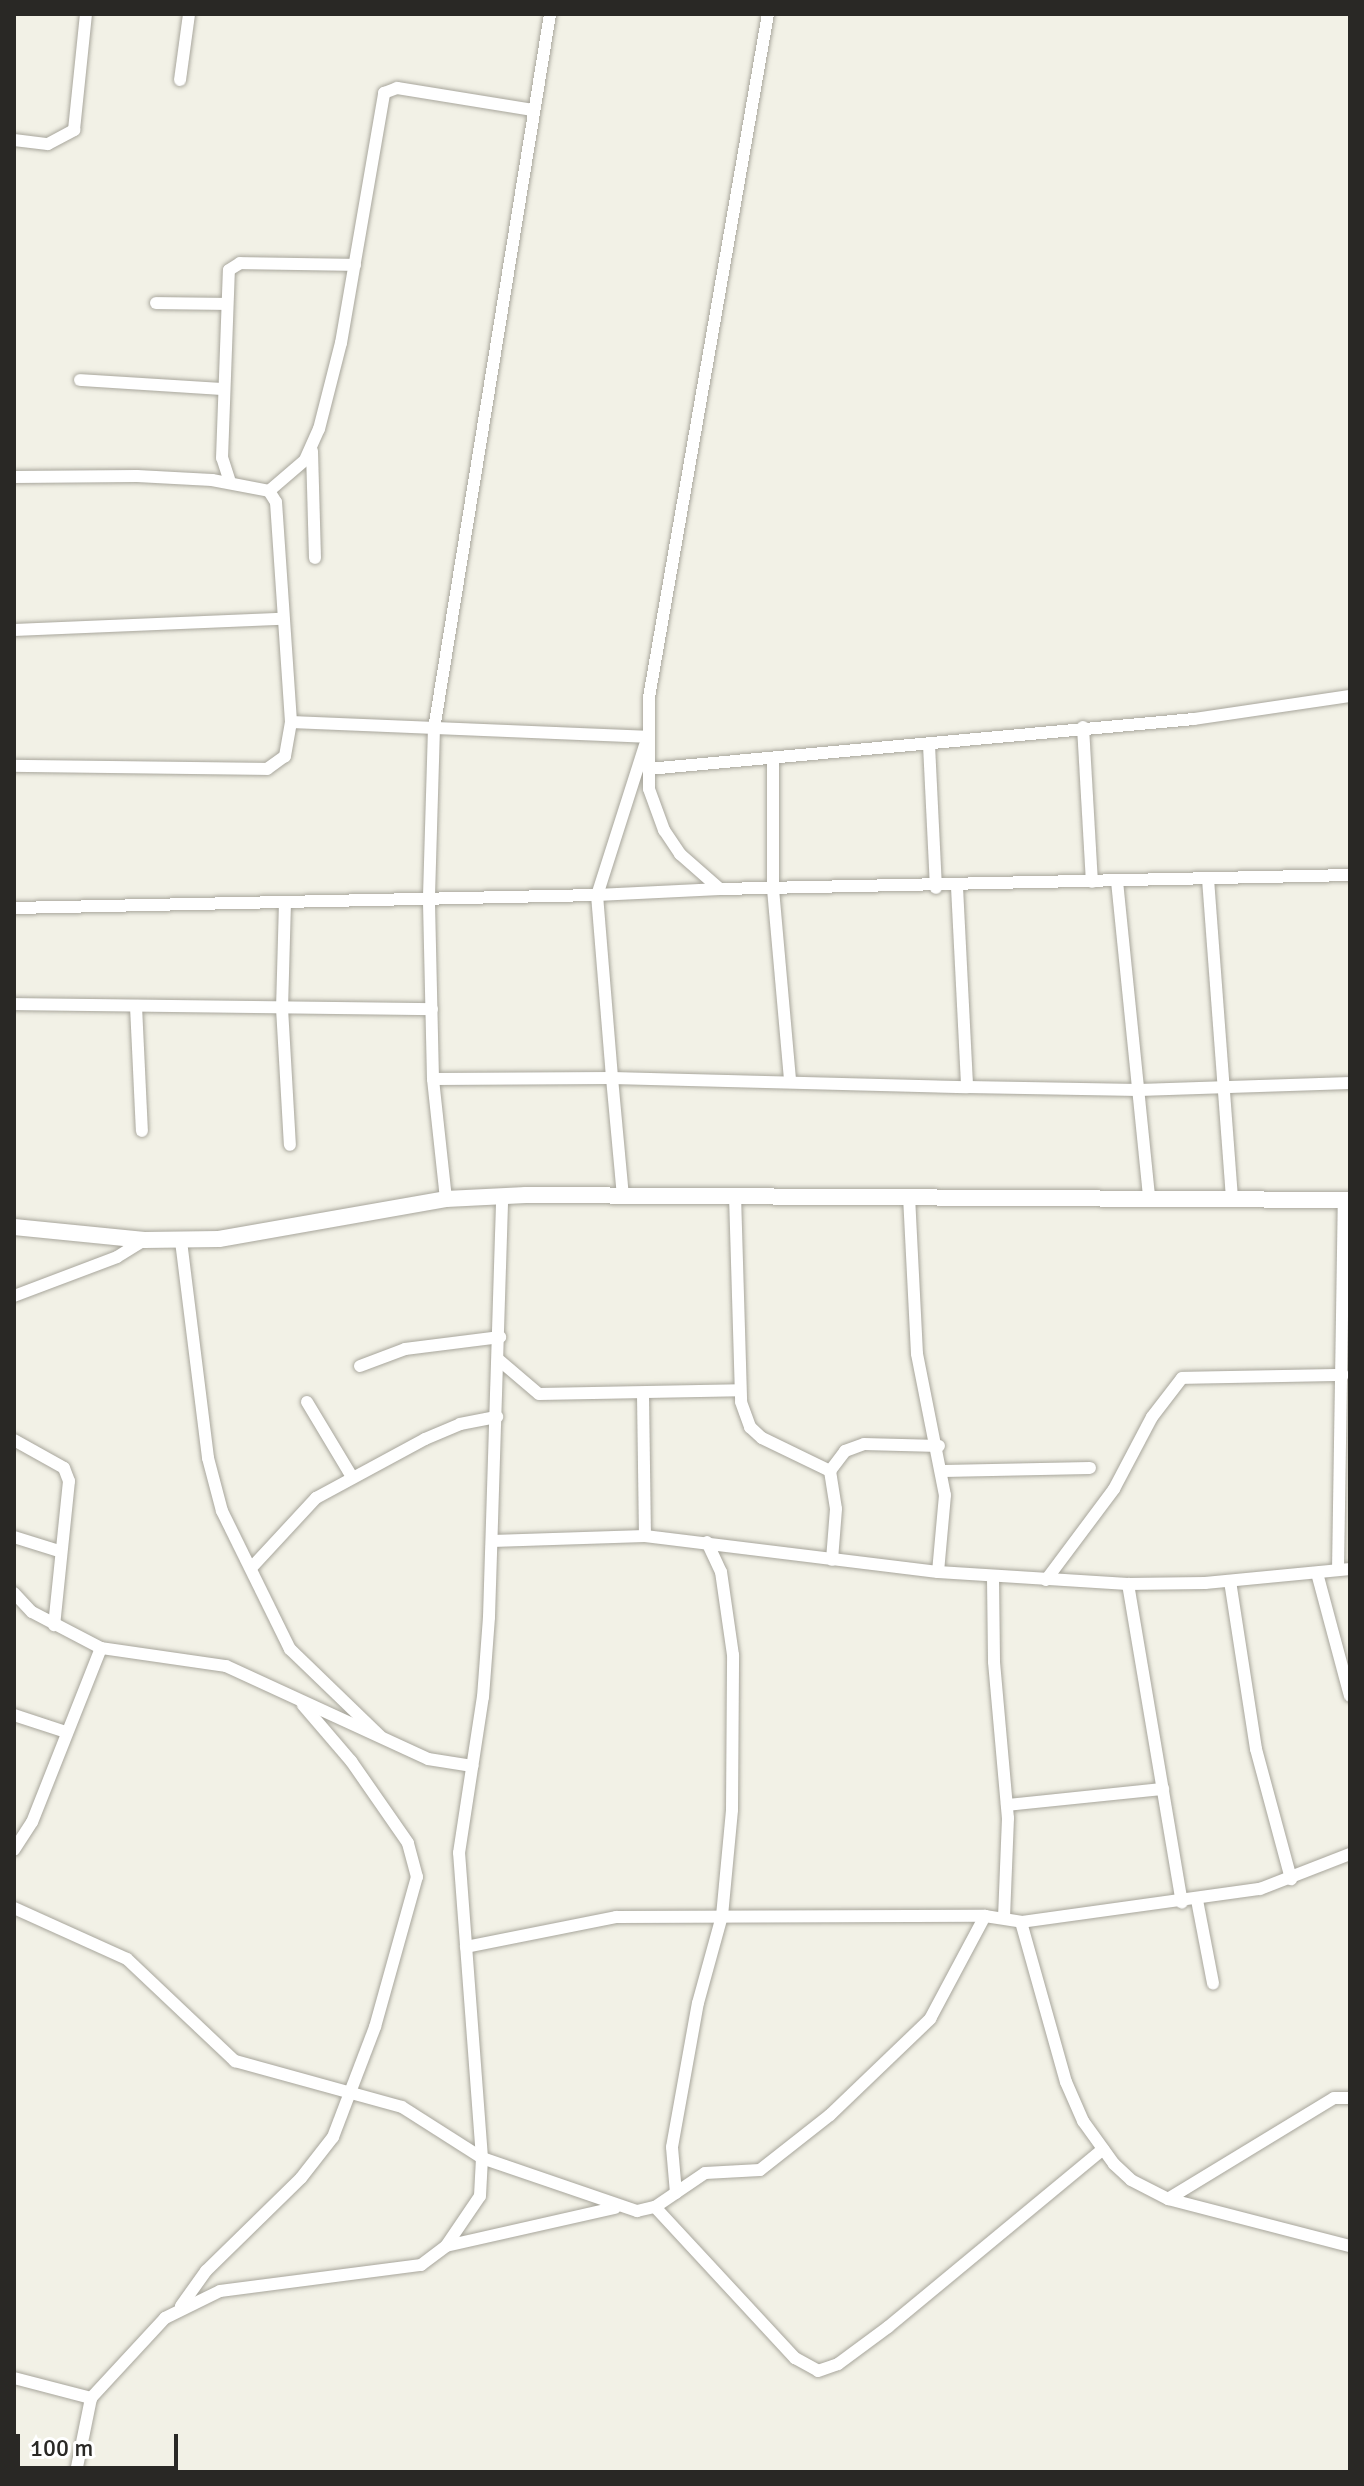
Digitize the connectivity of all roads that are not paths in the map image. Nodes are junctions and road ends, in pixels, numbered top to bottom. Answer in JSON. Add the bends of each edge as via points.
{"nodes":[{"id":1,"x":86,"y":14,"type":"edge"},
{"id":2,"x":189,"y":14,"type":"edge"},
{"id":3,"x":550,"y":14,"type":"edge"},
{"id":4,"x":768,"y":14,"type":"edge"},
{"id":5,"x":180,"y":80,"type":"dead end"},
{"id":6,"x":533,"y":110,"type":"junction"},
{"id":7,"x":14,"y":140,"type":"edge"},
{"id":8,"x":355,"y":265,"type":"junction"},
{"id":9,"x":156,"y":303,"type":"dead end"},
{"id":10,"x":226,"y":304,"type":"junction"},
{"id":11,"x":80,"y":380,"type":"dead end"},
{"id":12,"x":224,"y":389,"type":"junction"},
{"id":13,"x":312,"y":451,"type":"junction"},
{"id":14,"x":14,"y":477,"type":"edge"},
{"id":15,"x":230,"y":482,"type":"junction"},
{"id":16,"x":269,"y":491,"type":"junction"},
{"id":17,"x":315,"y":558,"type":"dead end"},
{"id":18,"x":282,"y":619,"type":"junction"},
{"id":19,"x":14,"y":630,"type":"edge"},
{"id":20,"x":1350,"y":696,"type":"edge"},
{"id":21,"x":291,"y":722,"type":"junction"},
{"id":22,"x":1083,"y":727,"type":"junction"},
{"id":23,"x":434,"y":729,"type":"junction"},
{"id":24,"x":646,"y":740,"type":"junction"},
{"id":25,"x":929,"y":745,"type":"junction"},
{"id":26,"x":773,"y":759,"type":"junction"},
{"id":27,"x":14,"y":766,"type":"edge"},
{"id":28,"x":648,"y":769,"type":"junction"},
{"id":29,"x":1350,"y":875,"type":"edge"},
{"id":30,"x":1208,"y":879,"type":"junction"},
{"id":31,"x":1117,"y":881,"type":"junction"},
{"id":32,"x":1092,"y":882,"type":"junction"},
{"id":33,"x":957,"y":887,"type":"junction"},
{"id":34,"x":936,"y":888,"type":"junction"},
{"id":35,"x":720,"y":889,"type":"junction"},
{"id":36,"x":773,"y":889,"type":"junction"},
{"id":37,"x":597,"y":895,"type":"junction"},
{"id":38,"x":429,"y":896,"type":"junction"},
{"id":39,"x":285,"y":902,"type":"junction"},
{"id":40,"x":14,"y":908,"type":"edge"},
{"id":41,"x":14,"y":1004,"type":"edge"},
{"id":42,"x":136,"y":1006,"type":"junction"},
{"id":43,"x":282,"y":1008,"type":"junction"},
{"id":44,"x":432,"y":1009,"type":"junction"},
{"id":45,"x":612,"y":1078,"type":"junction"},
{"id":46,"x":433,"y":1079,"type":"junction"},
{"id":47,"x":790,"y":1080,"type":"junction"},
{"id":48,"x":1350,"y":1083,"type":"edge"},
{"id":49,"x":1224,"y":1086,"type":"junction"},
{"id":50,"x":967,"y":1087,"type":"junction"},
{"id":51,"x":1139,"y":1090,"type":"junction"},
{"id":52,"x":142,"y":1131,"type":"dead end"},
{"id":53,"x":290,"y":1145,"type":"dead end"},
{"id":54,"x":735,"y":1195,"type":"junction"},
{"id":55,"x":502,"y":1196,"type":"junction"},
{"id":56,"x":623,"y":1196,"type":"junction"},
{"id":57,"x":909,"y":1196,"type":"junction"},
{"id":58,"x":1149,"y":1198,"type":"junction"},
{"id":59,"x":446,"y":1199,"type":"junction"},
{"id":60,"x":1232,"y":1199,"type":"junction"},
{"id":61,"x":1347,"y":1200,"type":"edge"},
{"id":62,"x":14,"y":1227,"type":"edge"},
{"id":63,"x":144,"y":1240,"type":"junction"},
{"id":64,"x":181,"y":1241,"type":"junction"},
{"id":65,"x":14,"y":1296,"type":"edge"},
{"id":66,"x":500,"y":1337,"type":"junction"},
{"id":67,"x":499,"y":1360,"type":"junction"},
{"id":68,"x":360,"y":1366,"type":"dead end"},
{"id":69,"x":1343,"y":1375,"type":"junction"},
{"id":70,"x":740,"y":1390,"type":"junction"},
{"id":71,"x":643,"y":1395,"type":"junction"},
{"id":72,"x":307,"y":1402,"type":"dead end"},
{"id":73,"x":497,"y":1417,"type":"junction"},
{"id":74,"x":14,"y":1440,"type":"edge"},
{"id":75,"x":939,"y":1446,"type":"junction"},
{"id":76,"x":1090,"y":1468,"type":"dead end"},
{"id":77,"x":830,"y":1471,"type":"junction"},
{"id":78,"x":943,"y":1471,"type":"junction"},
{"id":79,"x":352,"y":1477,"type":"junction"},
{"id":80,"x":645,"y":1536,"type":"junction"},
{"id":81,"x":14,"y":1537,"type":"edge"},
{"id":82,"x":492,"y":1541,"type":"junction"},
{"id":83,"x":707,"y":1542,"type":"junction"},
{"id":84,"x":59,"y":1551,"type":"junction"},
{"id":85,"x":832,"y":1560,"type":"junction"},
{"id":86,"x":253,"y":1566,"type":"junction"},
{"id":87,"x":1344,"y":1570,"type":"edge"},
{"id":88,"x":938,"y":1572,"type":"junction"},
{"id":89,"x":1317,"y":1573,"type":"junction"},
{"id":90,"x":993,"y":1578,"type":"junction"},
{"id":91,"x":1046,"y":1580,"type":"junction"},
{"id":92,"x":1230,"y":1581,"type":"junction"},
{"id":93,"x":1128,"y":1584,"type":"junction"},
{"id":94,"x":14,"y":1593,"type":"edge"},
{"id":95,"x":54,"y":1625,"type":"junction"},
{"id":96,"x":101,"y":1648,"type":"junction"},
{"id":97,"x":1350,"y":1696,"type":"edge"},
{"id":98,"x":303,"y":1705,"type":"junction"},
{"id":99,"x":14,"y":1715,"type":"edge"},
{"id":100,"x":66,"y":1732,"type":"junction"},
{"id":101,"x":380,"y":1736,"type":"junction"},
{"id":102,"x":472,"y":1766,"type":"junction"},
{"id":103,"x":1163,"y":1789,"type":"junction"},
{"id":104,"x":1007,"y":1805,"type":"junction"},
{"id":105,"x":14,"y":1850,"type":"edge"},
{"id":106,"x":1350,"y":1854,"type":"edge"},
{"id":107,"x":1291,"y":1879,"type":"junction"},
{"id":108,"x":1197,"y":1900,"type":"junction"},
{"id":109,"x":1182,"y":1902,"type":"junction"},
{"id":110,"x":14,"y":1908,"type":"edge"},
{"id":111,"x":722,"y":1916,"type":"junction"},
{"id":112,"x":985,"y":1916,"type":"junction"},
{"id":113,"x":1004,"y":1917,"type":"junction"},
{"id":114,"x":1021,"y":1922,"type":"junction"},
{"id":115,"x":466,"y":1947,"type":"junction"},
{"id":116,"x":1213,"y":1983,"type":"dead end"},
{"id":117,"x":352,"y":2097,"type":"junction"},
{"id":118,"x":1350,"y":2098,"type":"edge"},
{"id":119,"x":1103,"y":2149,"type":"junction"},
{"id":120,"x":482,"y":2158,"type":"junction"},
{"id":121,"x":676,"y":2193,"type":"junction"},
{"id":122,"x":1168,"y":2199,"type":"junction"},
{"id":123,"x":620,"y":2207,"type":"junction"},
{"id":124,"x":655,"y":2207,"type":"junction"},
{"id":125,"x":446,"y":2246,"type":"junction"},
{"id":126,"x":1350,"y":2246,"type":"edge"},
{"id":127,"x":179,"y":2308,"type":"junction"},
{"id":128,"x":14,"y":2378,"type":"edge"},
{"id":129,"x":91,"y":2398,"type":"junction"},
{"id":130,"x":76,"y":2472,"type":"edge"}],
"edges":[{"from":1,"to":7,"type":"street","via":[[74,130],[60,142]]},
{"from":2,"to":5,"type":"street"},
{"from":3,"to":6,"type":"street"},
{"from":4,"to":24,"type":"street","via":[[693,426]]},
{"from":6,"to":8,"type":"street","via":[[397,88],[384,93]]},
{"from":6,"to":23,"type":"street"},
{"from":8,"to":10,"type":"street","via":[[235,265],[227,276]]},
{"from":8,"to":13,"type":"street"},
{"from":9,"to":10,"type":"street"},
{"from":10,"to":12,"type":"street"},
{"from":11,"to":12,"type":"street"},
{"from":12,"to":15,"type":"street","via":[[222,458]]},
{"from":13,"to":16,"type":"street"},
{"from":13,"to":17,"type":"street"},
{"from":14,"to":15,"type":"street","via":[[67,474]]},
{"from":15,"to":16,"type":"street"},
{"from":16,"to":18,"type":"street","via":[[276,502]]},
{"from":18,"to":19,"type":"street"},
{"from":18,"to":21,"type":"street"},
{"from":20,"to":22,"type":"street","via":[[1194,719]]},
{"from":21,"to":23,"type":"street"},
{"from":21,"to":27,"type":"street","via":[[285,756],[267,769]]},
{"from":22,"to":25,"type":"street"},
{"from":22,"to":32,"type":"street"},
{"from":23,"to":24,"type":"street"},
{"from":23,"to":38,"type":"street"},
{"from":24,"to":28,"type":"street"},
{"from":24,"to":37,"type":"street"},
{"from":25,"to":26,"type":"street"},
{"from":25,"to":34,"type":"street"},
{"from":26,"to":28,"type":"street"},
{"from":26,"to":36,"type":"street"},
{"from":28,"to":35,"type":"street","via":[[649,789],[664,830],[680,854]]},
{"from":29,"to":30,"type":"street"},
{"from":30,"to":31,"type":"street"},
{"from":30,"to":49,"type":"street"},
{"from":31,"to":32,"type":"street"},
{"from":31,"to":51,"type":"street"},
{"from":32,"to":33,"type":"street"},
{"from":33,"to":34,"type":"street"},
{"from":33,"to":50,"type":"street"},
{"from":34,"to":36,"type":"street"},
{"from":35,"to":36,"type":"street"},
{"from":35,"to":37,"type":"street"},
{"from":36,"to":47,"type":"street"},
{"from":37,"to":38,"type":"street"},
{"from":37,"to":45,"type":"street"},
{"from":38,"to":39,"type":"street"},
{"from":38,"to":44,"type":"street"},
{"from":39,"to":40,"type":"street"},
{"from":39,"to":43,"type":"street"},
{"from":41,"to":42,"type":"street"},
{"from":42,"to":43,"type":"street"},
{"from":42,"to":52,"type":"street"},
{"from":43,"to":44,"type":"street"},
{"from":43,"to":53,"type":"street"},
{"from":44,"to":46,"type":"street"},
{"from":45,"to":46,"type":"street"},
{"from":45,"to":47,"type":"street"},
{"from":45,"to":56,"type":"street"},
{"from":46,"to":59,"type":"street"},
{"from":47,"to":50,"type":"street"},
{"from":48,"to":49,"type":"street"},
{"from":49,"to":51,"type":"street"},
{"from":49,"to":60,"type":"street"},
{"from":50,"to":51,"type":"street"},
{"from":51,"to":58,"type":"street"},
{"from":54,"to":56,"type":"street"},
{"from":54,"to":57,"type":"street"},
{"from":54,"to":70,"type":"street"},
{"from":55,"to":56,"type":"street"},
{"from":55,"to":59,"type":"street"},
{"from":55,"to":66,"type":"street"},
{"from":57,"to":58,"type":"street"},
{"from":57,"to":75,"type":"street","via":[[917,1354]]},
{"from":58,"to":60,"type":"street"},
{"from":59,"to":64,"type":"street"},
{"from":60,"to":61,"type":"street"},
{"from":61,"to":69,"type":"street"},
{"from":62,"to":63,"type":"street"},
{"from":63,"to":64,"type":"street"},
{"from":63,"to":65,"type":"street","via":[[117,1257]]},
{"from":64,"to":86,"type":"street","via":[[215,1489],[228,1526]]},
{"from":66,"to":67,"type":"street"},
{"from":66,"to":68,"type":"street","via":[[405,1349]]},
{"from":67,"to":71,"type":"street","via":[[534,1393]]},
{"from":67,"to":73,"type":"street"},
{"from":69,"to":87,"type":"street"},
{"from":69,"to":91,"type":"street","via":[[1182,1378],[1152,1417],[1114,1489]]},
{"from":70,"to":71,"type":"street"},
{"from":70,"to":77,"type":"street","via":[[750,1427]]},
{"from":71,"to":80,"type":"street"},
{"from":72,"to":79,"type":"street"},
{"from":73,"to":79,"type":"street","via":[[460,1424]]},
{"from":73,"to":82,"type":"street"},
{"from":74,"to":84,"type":"street","via":[[64,1468],[68,1477]]},
{"from":75,"to":77,"type":"street","via":[[864,1444],[845,1451]]},
{"from":75,"to":78,"type":"street"},
{"from":76,"to":78,"type":"street"},
{"from":77,"to":85,"type":"street","via":[[836,1509]]},
{"from":78,"to":88,"type":"street","via":[[945,1527]]},
{"from":79,"to":86,"type":"street","via":[[310,1502]]},
{"from":80,"to":82,"type":"street"},
{"from":80,"to":83,"type":"street"},
{"from":81,"to":84,"type":"street"},
{"from":82,"to":102,"type":"street","via":[[483,1697]]},
{"from":83,"to":85,"type":"street"},
{"from":83,"to":111,"type":"street","via":[[727,1604],[735,1686]]},
{"from":84,"to":95,"type":"street"},
{"from":85,"to":88,"type":"street"},
{"from":86,"to":101,"type":"street","via":[[290,1649]]},
{"from":87,"to":89,"type":"street"},
{"from":88,"to":90,"type":"street"},
{"from":89,"to":92,"type":"street"},
{"from":89,"to":97,"type":"street"},
{"from":90,"to":91,"type":"street"},
{"from":90,"to":104,"type":"street","via":[[994,1662]]},
{"from":91,"to":93,"type":"street"},
{"from":92,"to":93,"type":"street"},
{"from":92,"to":107,"type":"street","via":[[1256,1749]]},
{"from":93,"to":103,"type":"street"},
{"from":94,"to":95,"type":"street"},
{"from":95,"to":96,"type":"street"},
{"from":96,"to":98,"type":"street","via":[[226,1666],[256,1676]]},
{"from":96,"to":100,"type":"street"},
{"from":98,"to":101,"type":"street"},
{"from":98,"to":117,"type":"street","via":[[372,1791],[408,1843],[417,1869]]},
{"from":99,"to":100,"type":"street"},
{"from":100,"to":105,"type":"street","via":[[32,1822]]},
{"from":101,"to":102,"type":"street","via":[[445,1765]]},
{"from":102,"to":115,"type":"street","via":[[459,1853]]},
{"from":103,"to":104,"type":"street"},
{"from":103,"to":109,"type":"street"},
{"from":104,"to":113,"type":"street"},
{"from":106,"to":107,"type":"street"},
{"from":107,"to":108,"type":"street"},
{"from":108,"to":109,"type":"street"},
{"from":108,"to":116,"type":"street"},
{"from":109,"to":114,"type":"street"},
{"from":110,"to":117,"type":"street","via":[[127,1959],[235,2061]]},
{"from":111,"to":112,"type":"street"},
{"from":111,"to":115,"type":"street","via":[[616,1917]]},
{"from":111,"to":121,"type":"street","via":[[698,2003],[672,2147]]},
{"from":112,"to":113,"type":"street"},
{"from":112,"to":121,"type":"street","via":[[930,2019],[874,2076],[765,2167],[705,2173]]},
{"from":113,"to":114,"type":"street"},
{"from":114,"to":119,"type":"street","via":[[1066,2082]]},
{"from":115,"to":120,"type":"street"},
{"from":117,"to":120,"type":"street","via":[[374,2098],[413,2112]]},
{"from":117,"to":127,"type":"street","via":[[324,2150],[206,2271]]},
{"from":118,"to":122,"type":"street","via":[[1334,2098]]},
{"from":119,"to":122,"type":"street","via":[[1131,2180]]},
{"from":119,"to":124,"type":"street","via":[[888,2327],[838,2364],[818,2371],[795,2358]]},
{"from":120,"to":123,"type":"street"},
{"from":120,"to":125,"type":"street","via":[[480,2196]]},
{"from":121,"to":124,"type":"street"},
{"from":122,"to":126,"type":"street"},
{"from":123,"to":124,"type":"street"},
{"from":123,"to":125,"type":"street"},
{"from":125,"to":127,"type":"street","via":[[421,2265],[403,2270],[220,2291]]},
{"from":127,"to":129,"type":"street","via":[[147,2334]]},
{"from":128,"to":129,"type":"street"},
{"from":129,"to":130,"type":"street"}]}
